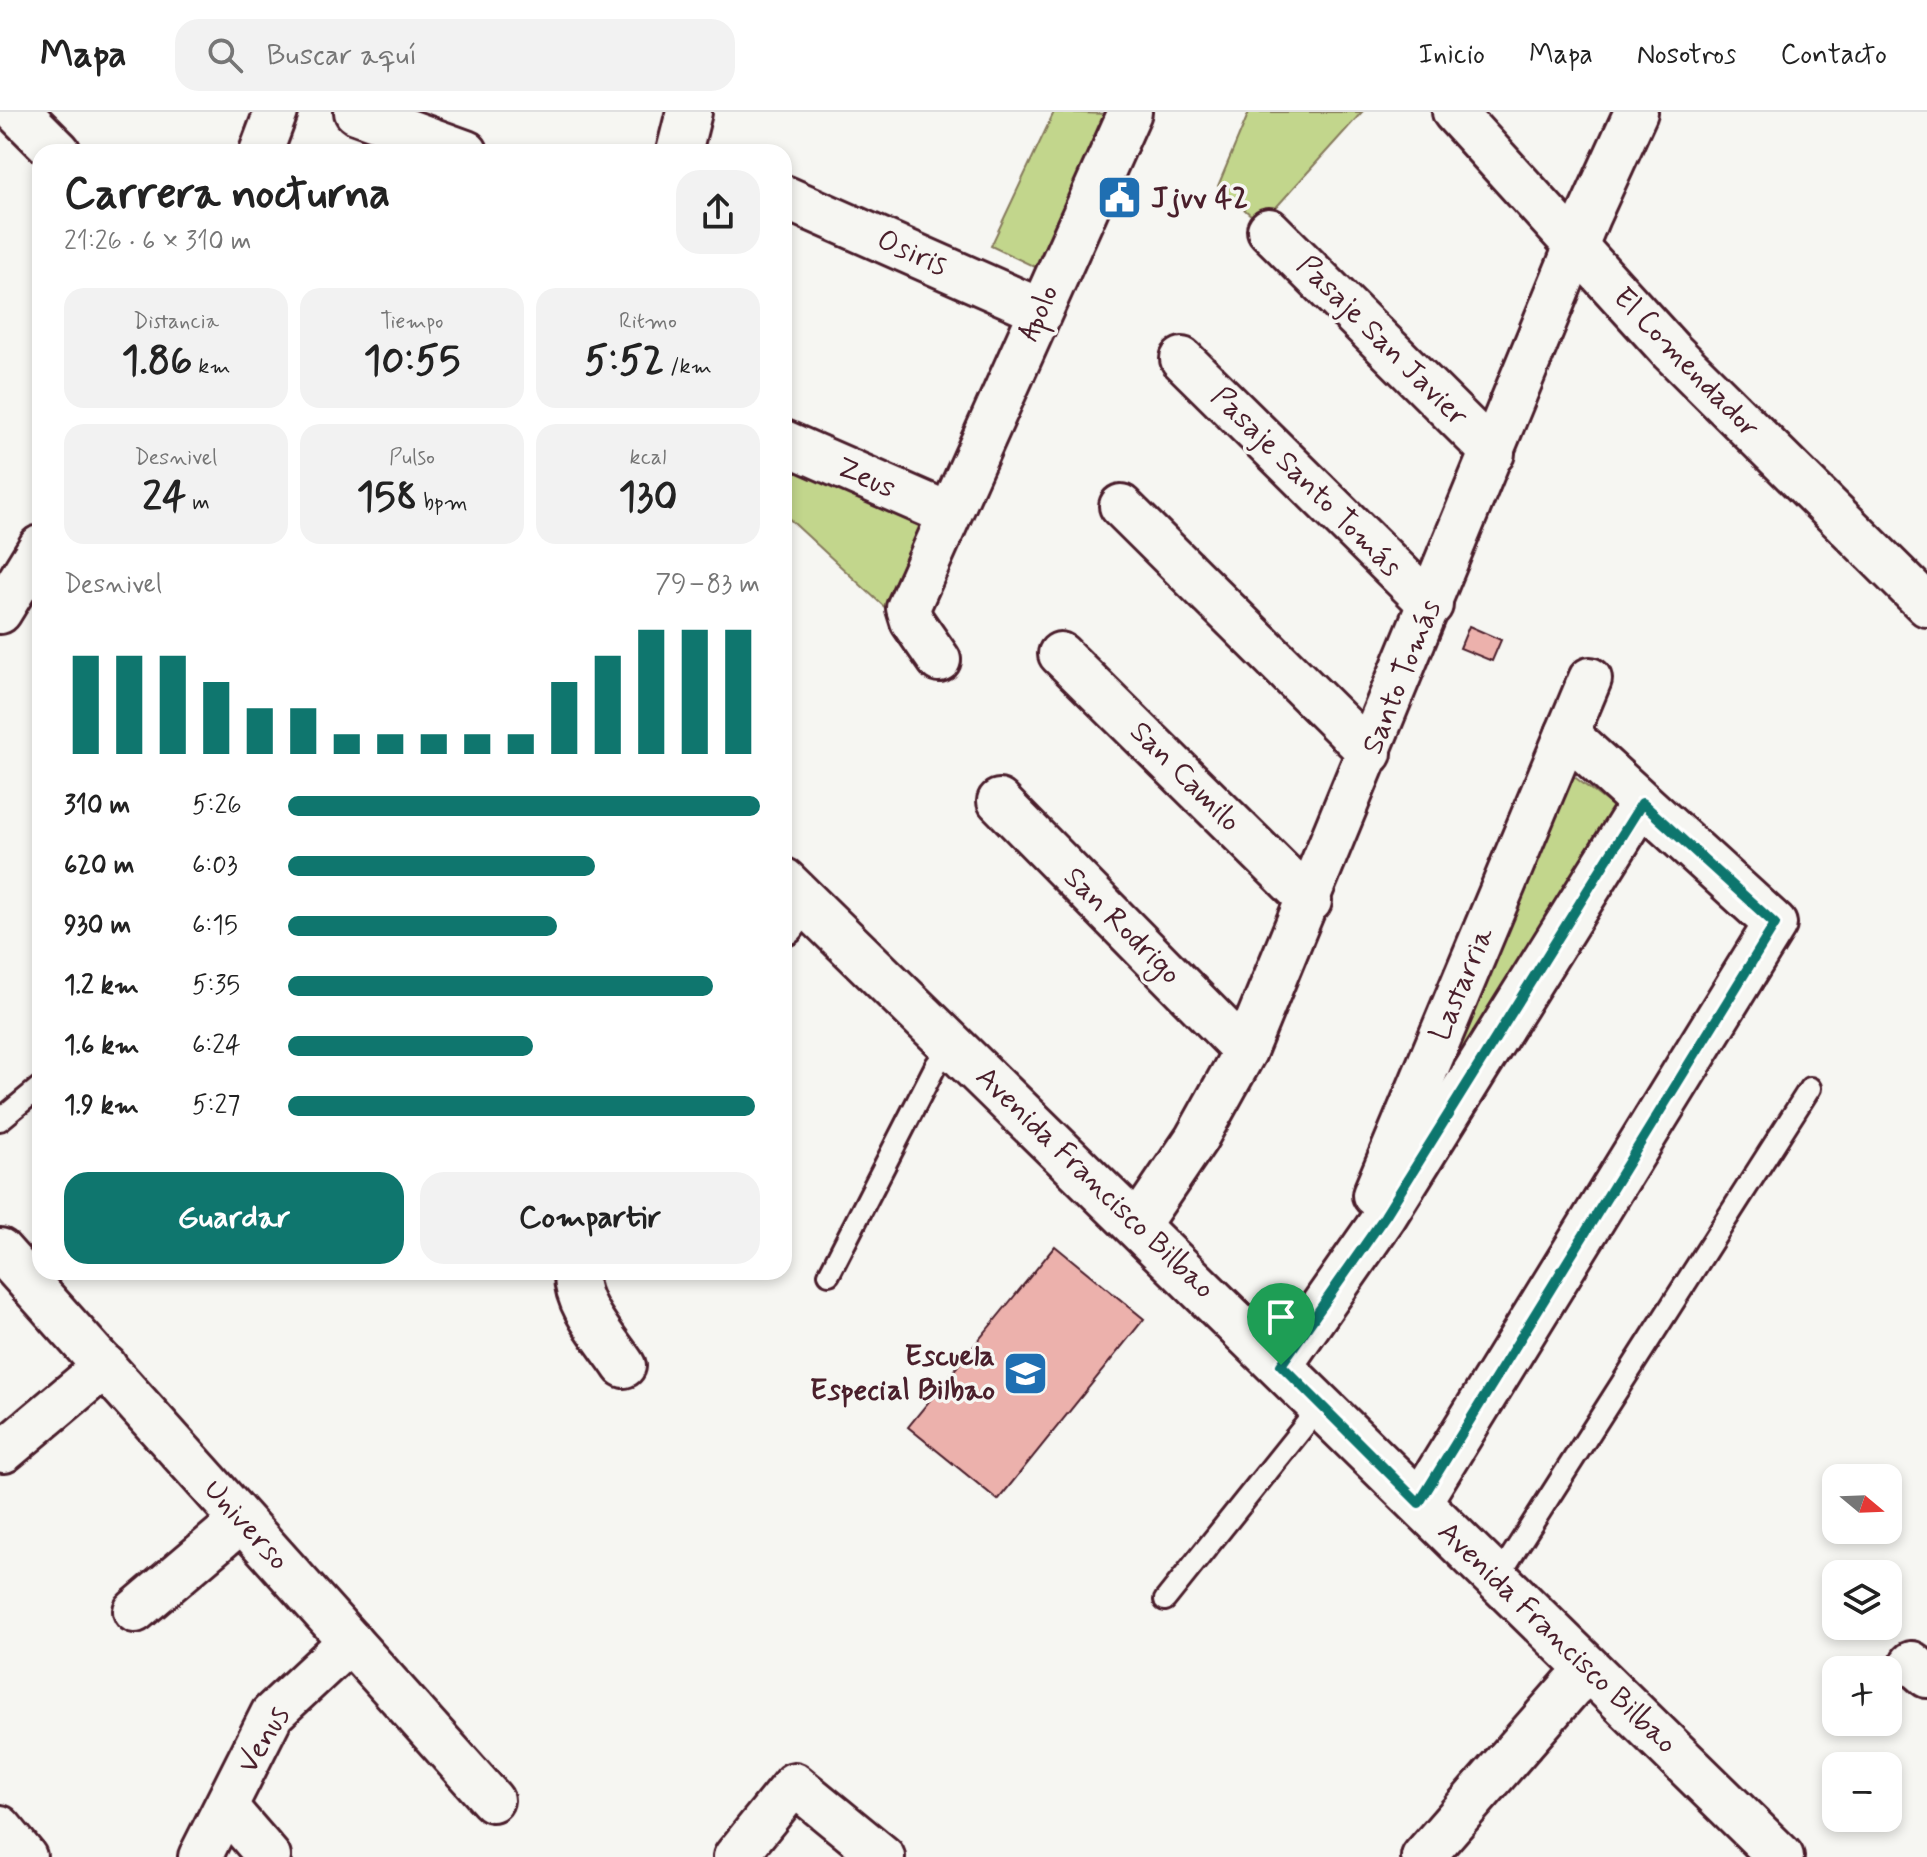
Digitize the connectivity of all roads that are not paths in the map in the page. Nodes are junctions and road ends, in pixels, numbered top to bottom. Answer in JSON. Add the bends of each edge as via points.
{"nodes":[{"id":1,"x":276,"y":112,"type":"edge"},
{"id":2,"x":356,"y":112,"type":"edge"},
{"id":3,"x":1130,"y":112,"type":"edge"},
{"id":4,"x":1454,"y":112,"type":"edge"},
{"id":5,"x":1636,"y":112,"type":"edge"},
{"id":6,"x":20,"y":113,"type":"edge"},
{"id":7,"x":50,"y":144,"type":"edge"},
{"id":8,"x":264,"y":144,"type":"edge"},
{"id":9,"x":444,"y":144,"type":"edge"},
{"id":10,"x":792,"y":201,"type":"edge"},
{"id":11,"x":1269,"y":230,"type":"dead end"},
{"id":12,"x":1577,"y":246,"type":"junction"},
{"id":13,"x":1040,"y":310,"type":"junction"},
{"id":14,"x":1182,"y":359,"type":"dead end"},
{"id":15,"x":792,"y":445,"type":"edge"},
{"id":16,"x":1493,"y":453,"type":"junction"},
{"id":17,"x":1121,"y":506,"type":"dead end"},
{"id":18,"x":949,"y":514,"type":"junction"},
{"id":19,"x":23,"y":551,"type":"edge"},
{"id":20,"x":1431,"y":605,"type":"junction"},
{"id":21,"x":1927,"y":605,"type":"edge"},
{"id":22,"x":0,"y":612,"type":"edge"},
{"id":23,"x":1060,"y":654,"type":"dead end"},
{"id":24,"x":939,"y":660,"type":"dead end"},
{"id":25,"x":1590,"y":679,"type":"dead end"},
{"id":26,"x":1567,"y":734,"type":"junction"},
{"id":27,"x":1370,"y":753,"type":"junction"},
{"id":28,"x":999,"y":801,"type":"dead end"},
{"id":29,"x":1642,"y":803,"type":"junction"},
{"id":30,"x":1310,"y":901,"type":"junction"},
{"id":31,"x":792,"y":903,"type":"edge"},
{"id":32,"x":952,"y":1044,"type":"junction"},
{"id":33,"x":1245,"y":1051,"type":"junction"},
{"id":34,"x":1810,"y":1088,"type":"dead end"},
{"id":35,"x":32,"y":1094,"type":"edge"},
{"id":36,"x":0,"y":1120,"type":"edge"},
{"id":37,"x":1137,"y":1226,"type":"junction"},
{"id":38,"x":0,"y":1250,"type":"edge"},
{"id":39,"x":829,"y":1274,"type":"dead end"},
{"id":40,"x":576,"y":1280,"type":"edge"},
{"id":41,"x":1335,"y":1289,"type":"junction"},
{"id":42,"x":1281,"y":1365,"type":"junction"},
{"id":43,"x":105,"y":1366,"type":"junction"},
{"id":44,"x":624,"y":1366,"type":"dead end"},
{"id":45,"x":1321,"y":1405,"type":"junction"},
{"id":46,"x":4,"y":1451,"type":"dead end"},
{"id":47,"x":1419,"y":1503,"type":"junction"},
{"id":48,"x":241,"y":1521,"type":"junction"},
{"id":49,"x":1497,"y":1579,"type":"junction"},
{"id":50,"x":1165,"y":1600,"type":"dead end"},
{"id":51,"x":135,"y":1611,"type":"dead end"},
{"id":52,"x":350,"y":1641,"type":"junction"},
{"id":53,"x":1590,"y":1670,"type":"junction"},
{"id":54,"x":492,"y":1800,"type":"dead end"},
{"id":55,"x":226,"y":1807,"type":"junction"},
{"id":56,"x":0,"y":1827,"type":"edge"},
{"id":57,"x":25,"y":1857,"type":"edge"},
{"id":58,"x":200,"y":1857,"type":"edge"},
{"id":59,"x":269,"y":1857,"type":"edge"},
{"id":60,"x":735,"y":1857,"type":"edge"},
{"id":61,"x":883,"y":1857,"type":"edge"},
{"id":62,"x":1423,"y":1857,"type":"edge"},
{"id":63,"x":1781,"y":1857,"type":"edge"}],
"edges":[{"from":1,"to":8,"type":"street"},
{"from":2,"to":9,"type":"street"},
{"from":3,"to":13,"type":"street","name":"Apolo"},
{"from":4,"to":12,"type":"street","name":"El Comendador"},
{"from":5,"to":12,"type":"street","name":"Santo Tomás"},
{"from":6,"to":7,"type":"main road"},
{"from":10,"to":13,"type":"street","name":"Osiris"},
{"from":11,"to":16,"type":"street","name":"Pasaje San Javier"},
{"from":12,"to":16,"type":"street","name":"Santo Tomás"},
{"from":12,"to":21,"type":"street","name":"El Comendador","via":[[1671,351]]},
{"from":13,"to":18,"type":"street","name":"Apolo"},
{"from":14,"to":20,"type":"street","name":"Pasaje Santo Tomás"},
{"from":15,"to":18,"type":"street","name":"Zeus"},
{"from":16,"to":20,"type":"street","name":"Santo Tomás"},
{"from":17,"to":27,"type":"street"},
{"from":18,"to":24,"type":"street","name":"Apolo","via":[[908,608]]},
{"from":19,"to":22,"type":"street"},
{"from":20,"to":27,"type":"street","name":"Santo Tomás"},
{"from":23,"to":30,"type":"street","name":"San Camilo"},
{"from":25,"to":26,"type":"street","name":"Lastarria"},
{"from":26,"to":29,"type":"street"},
{"from":26,"to":41,"type":"street","name":"Lastarria"},
{"from":27,"to":30,"type":"street","name":"Santo Tomás"},
{"from":28,"to":33,"type":"street","name":"San Rodrigo"},
{"from":29,"to":41,"type":"street"},
{"from":29,"to":47,"type":"street","via":[[1775,924]]},
{"from":30,"to":33,"type":"street","name":"Santo Tomás"},
{"from":31,"to":32,"type":"main road","name":"Avenida Francisco Bilbao"},
{"from":32,"to":37,"type":"main road","name":"Avenida Francisco Bilbao"},
{"from":32,"to":39,"type":"lane","via":[[936,1065]]},
{"from":33,"to":37,"type":"street","name":"Santo Tomás","via":[[1196,1139]]},
{"from":34,"to":49,"type":"lane"},
{"from":35,"to":36,"type":"lane"},
{"from":37,"to":42,"type":"main road","name":"Avenida Francisco Bilbao"},
{"from":38,"to":43,"type":"street","name":"Universo"},
{"from":40,"to":44,"type":"street","via":[[587,1309]]},
{"from":41,"to":42,"type":"street"},
{"from":42,"to":45,"type":"main road","name":"Avenida Francisco Bilbao"},
{"from":43,"to":46,"type":"street"},
{"from":43,"to":48,"type":"street","name":"Universo"},
{"from":45,"to":47,"type":"main road","name":"Avenida Francisco Bilbao"},
{"from":45,"to":50,"type":"lane"},
{"from":47,"to":49,"type":"main road","name":"Avenida Francisco Bilbao"},
{"from":48,"to":51,"type":"street"},
{"from":48,"to":52,"type":"street","name":"Universo"},
{"from":49,"to":53,"type":"main road","name":"Avenida Francisco Bilbao"},
{"from":52,"to":54,"type":"street","name":"Universo"},
{"from":52,"to":55,"type":"street","name":"Venus","via":[[272,1714]]},
{"from":53,"to":62,"type":"street"},
{"from":53,"to":63,"type":"main road","name":"Avenida Francisco Bilbao"},
{"from":55,"to":58,"type":"street","name":"Venus"},
{"from":55,"to":59,"type":"street"},
{"from":56,"to":57,"type":"street"},
{"from":60,"to":61,"type":"street","via":[[794,1784]]}]}
